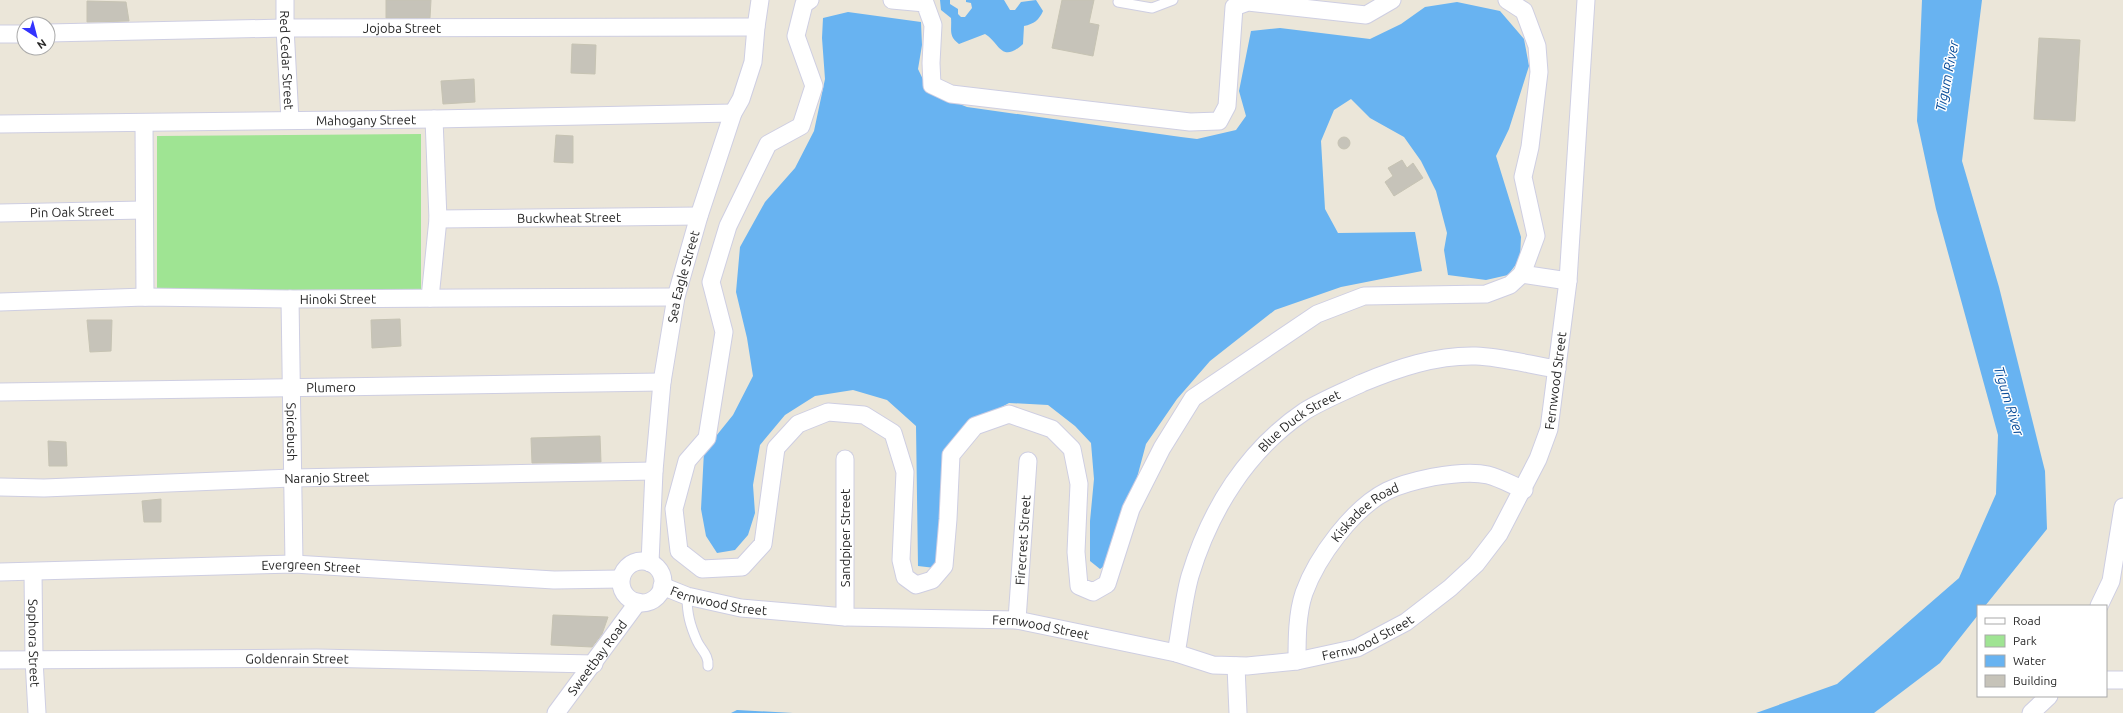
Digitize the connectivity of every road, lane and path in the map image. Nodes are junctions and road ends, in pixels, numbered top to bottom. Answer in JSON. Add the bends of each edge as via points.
{"nodes":[{"id":1,"x":285,"y":0,"type":"edge"},
{"id":2,"x":760,"y":0,"type":"edge"},
{"id":3,"x":810,"y":0,"type":"edge"},
{"id":4,"x":892,"y":0,"type":"edge"},
{"id":5,"x":1173,"y":0,"type":"edge"},
{"id":6,"x":1392,"y":0,"type":"edge"},
{"id":7,"x":1507,"y":0,"type":"edge"},
{"id":8,"x":1586,"y":0,"type":"edge"},
{"id":9,"x":1118,"y":2,"type":"dead end"},
{"id":10,"x":756,"y":27,"type":"junction"},
{"id":11,"x":285,"y":28,"type":"junction"},
{"id":12,"x":56,"y":33,"type":"edge"},
{"id":13,"x":0,"y":34,"type":"edge"},
{"id":14,"x":16,"y":34,"type":"edge"},
{"id":15,"x":733,"y":113,"type":"junction"},
{"id":16,"x":434,"y":119,"type":"junction"},
{"id":17,"x":290,"y":120,"type":"junction"},
{"id":18,"x":144,"y":123,"type":"junction"},
{"id":19,"x":0,"y":124,"type":"edge"},
{"id":20,"x":143,"y":210,"type":"junction"},
{"id":21,"x":0,"y":213,"type":"edge"},
{"id":22,"x":699,"y":216,"type":"junction"},
{"id":23,"x":438,"y":219,"type":"junction"},
{"id":24,"x":1522,"y":274,"type":"junction"},
{"id":25,"x":1568,"y":281,"type":"junction"},
{"id":26,"x":145,"y":297,"type":"junction"},
{"id":27,"x":676,"y":297,"type":"junction"},
{"id":28,"x":430,"y":298,"type":"junction"},
{"id":29,"x":290,"y":299,"type":"junction"},
{"id":30,"x":0,"y":302,"type":"edge"},
{"id":31,"x":1557,"y":369,"type":"junction"},
{"id":32,"x":662,"y":382,"type":"junction"},
{"id":33,"x":290,"y":388,"type":"junction"},
{"id":34,"x":0,"y":392,"type":"edge"},
{"id":35,"x":845,"y":459,"type":"dead end"},
{"id":36,"x":1028,"y":461,"type":"dead end"},
{"id":37,"x":654,"y":471,"type":"junction"},
{"id":38,"x":292,"y":478,"type":"junction"},
{"id":39,"x":0,"y":487,"type":"edge"},
{"id":40,"x":1524,"y":490,"type":"junction"},
{"id":41,"x":2123,"y":507,"type":"edge"},
{"id":42,"x":650,"y":562,"type":"junction"},
{"id":43,"x":294,"y":564,"type":"junction"},
{"id":44,"x":0,"y":572,"type":"edge"},
{"id":45,"x":33,"y":572,"type":"junction"},
{"id":46,"x":621,"y":579,"type":"junction"},
{"id":47,"x":2117,"y":581,"type":"edge"},
{"id":48,"x":662,"y":586,"type":"junction"},
{"id":49,"x":687,"y":596,"type":"junction"},
{"id":50,"x":638,"y":602,"type":"junction"},
{"id":51,"x":2100,"y":605,"type":"edge"},
{"id":52,"x":845,"y":617,"type":"junction"},
{"id":53,"x":1017,"y":620,"type":"junction"},
{"id":54,"x":1176,"y":653,"type":"junction"},
{"id":55,"x":0,"y":660,"type":"edge"},
{"id":56,"x":34,"y":660,"type":"junction"},
{"id":57,"x":1297,"y":661,"type":"junction"},
{"id":58,"x":594,"y":664,"type":"junction"},
{"id":59,"x":708,"y":666,"type":"dead end"},
{"id":60,"x":1236,"y":666,"type":"junction"},
{"id":61,"x":2107,"y":680,"type":"edge"},
{"id":62,"x":2123,"y":680,"type":"edge"},
{"id":63,"x":2048,"y":697,"type":"edge"},
{"id":64,"x":37,"y":713,"type":"edge"},
{"id":65,"x":556,"y":713,"type":"edge"},
{"id":66,"x":1238,"y":713,"type":"edge"},
{"id":67,"x":2032,"y":713,"type":"edge"}],
"edges":[{"from":1,"to":11,"type":"street","name":"Red Cedar Street"},
{"from":2,"to":10,"type":"street","name":"Sea Eagle Street"},
{"from":3,"to":24,"type":"street","via":[[804,4],[796,36],[814,86],[801,126],[768,144],[728,226],[711,282],[724,332],[707,438],[687,461],[674,509],[679,552],[702,569],[742,567],[763,544],[776,448],[798,424],[828,412],[864,415],[894,433],[905,472],[901,560],[905,577],[916,585],[932,580],[944,566],[951,455],[975,426],[1009,414],[1052,429],[1072,449],[1079,484],[1076,552],[1079,586],[1093,592],[1107,584],[1131,509],[1162,448],[1193,398],[1317,314],[1364,296],[1486,294],[1510,285]]},
{"from":4,"to":6,"type":"street","via":[[925,3],[933,25],[932,86],[950,94],[1190,122],[1219,121],[1227,106],[1234,7],[1248,2],[1366,15]]},
{"from":5,"to":9,"type":"lane","via":[[1152,8]]},
{"from":7,"to":24,"type":"street","via":[[1524,11],[1537,46],[1539,72],[1530,147],[1523,177],[1536,236]]},
{"from":8,"to":25,"type":"street","name":"Fernwood Street"},
{"from":10,"to":11,"type":"street","name":"Jojoba Street"},
{"from":10,"to":15,"type":"street","name":"Sea Eagle Street","via":[[753,62],[741,99]]},
{"from":11,"to":12,"type":"street","name":"Jojoba Street"},
{"from":11,"to":17,"type":"street","name":"Red Cedar Street"},
{"from":13,"to":14,"type":"street"},
{"from":15,"to":16,"type":"street","name":"Mahogany Street"},
{"from":15,"to":22,"type":"street","name":"Sea Eagle Street"},
{"from":16,"to":17,"type":"street","name":"Mahogany Street"},
{"from":16,"to":23,"type":"street"},
{"from":17,"to":18,"type":"street","name":"Mahogany Street"},
{"from":18,"to":19,"type":"street","name":"Mahogany Street"},
{"from":18,"to":20,"type":"street"},
{"from":20,"to":21,"type":"street","name":"Pin Oak Street"},
{"from":20,"to":26,"type":"street"},
{"from":22,"to":23,"type":"street","name":"Buckwheat Street"},
{"from":22,"to":27,"type":"street","name":"Sea Eagle Street"},
{"from":23,"to":28,"type":"street"},
{"from":24,"to":25,"type":"street"},
{"from":25,"to":31,"type":"street","name":"Fernwood Street"},
{"from":26,"to":29,"type":"street","name":"Hinoki Street"},
{"from":26,"to":30,"type":"street","name":"Hinoki Street"},
{"from":27,"to":28,"type":"street","name":"Hinoki Street"},
{"from":27,"to":32,"type":"street","name":"Sea Eagle Street"},
{"from":28,"to":29,"type":"street","name":"Hinoki Street"},
{"from":29,"to":33,"type":"street","name":"Spicebush"},
{"from":31,"to":40,"type":"street","name":"Fernwood Street","via":[[1548,429]]},
{"from":31,"to":54,"type":"street","name":"Blue Duck Street","via":[[1476,356],[1434,360],[1394,370],[1306,410],[1280,430],[1242,470],[1212,518],[1190,577]]},
{"from":32,"to":33,"type":"street","name":"Plumero"},
{"from":32,"to":37,"type":"street","name":"Sea Eagle Street"},
{"from":33,"to":34,"type":"street","name":"Plumero"},
{"from":33,"to":38,"type":"street","name":"Spicebush"},
{"from":35,"to":52,"type":"street","name":"Sandpiper Street"},
{"from":36,"to":53,"type":"street","name":"Firecrest Street"},
{"from":37,"to":38,"type":"street","name":"Naranjo Street"},
{"from":37,"to":42,"type":"street","name":"Sea Eagle Street"},
{"from":38,"to":39,"type":"street","name":"Naranjo Street","via":[[44,488]]},
{"from":38,"to":43,"type":"street","name":"Spicebush"},
{"from":40,"to":57,"type":"street","name":"Fernwood Street","via":[[1499,534],[1476,564],[1406,622],[1357,648]]},
{"from":40,"to":57,"type":"street","name":"Kiskadee Road","via":[[1487,475],[1454,473],[1419,480],[1387,492],[1361,511],[1332,542],[1317,564],[1304,594],[1298,618]]},
{"from":41,"to":47,"type":"street"},
{"from":42,"to":46,"type":"street","via":[[635,562],[628,566]]},
{"from":42,"to":48,"type":"street","via":[[659,569],[663,580]]},
{"from":43,"to":45,"type":"street","name":"Evergreen Street"},
{"from":43,"to":46,"type":"street","name":"Evergreen Street","via":[[554,580]]},
{"from":44,"to":45,"type":"street","name":"Evergreen Street"},
{"from":45,"to":56,"type":"street","name":"Sophora Street"},
{"from":46,"to":50,"type":"street","via":[[625,594]]},
{"from":47,"to":51,"type":"street"},
{"from":48,"to":49,"type":"street","name":"Fernwood Street"},
{"from":48,"to":50,"type":"street","via":[[651,601]]},
{"from":49,"to":52,"type":"street","name":"Fernwood Street","via":[[741,608]]},
{"from":49,"to":59,"type":"lane","via":[[687,616],[708,658]]},
{"from":50,"to":58,"type":"street","name":"Sweetbay Road"},
{"from":52,"to":53,"type":"street","name":"Fernwood Street"},
{"from":53,"to":54,"type":"street","name":"Fernwood Street"},
{"from":54,"to":60,"type":"street","name":"Fernwood Street","via":[[1213,665]]},
{"from":55,"to":56,"type":"street","name":"Goldenrain Street"},
{"from":56,"to":58,"type":"street","name":"Goldenrain Street","via":[[317,658]]},
{"from":56,"to":64,"type":"street","name":"Sophora Street"},
{"from":57,"to":60,"type":"street","name":"Fernwood Street"},
{"from":58,"to":65,"type":"street","name":"Sweetbay Road"},
{"from":60,"to":66,"type":"street"},
{"from":61,"to":62,"type":"street"},
{"from":63,"to":67,"type":"street"}]}
